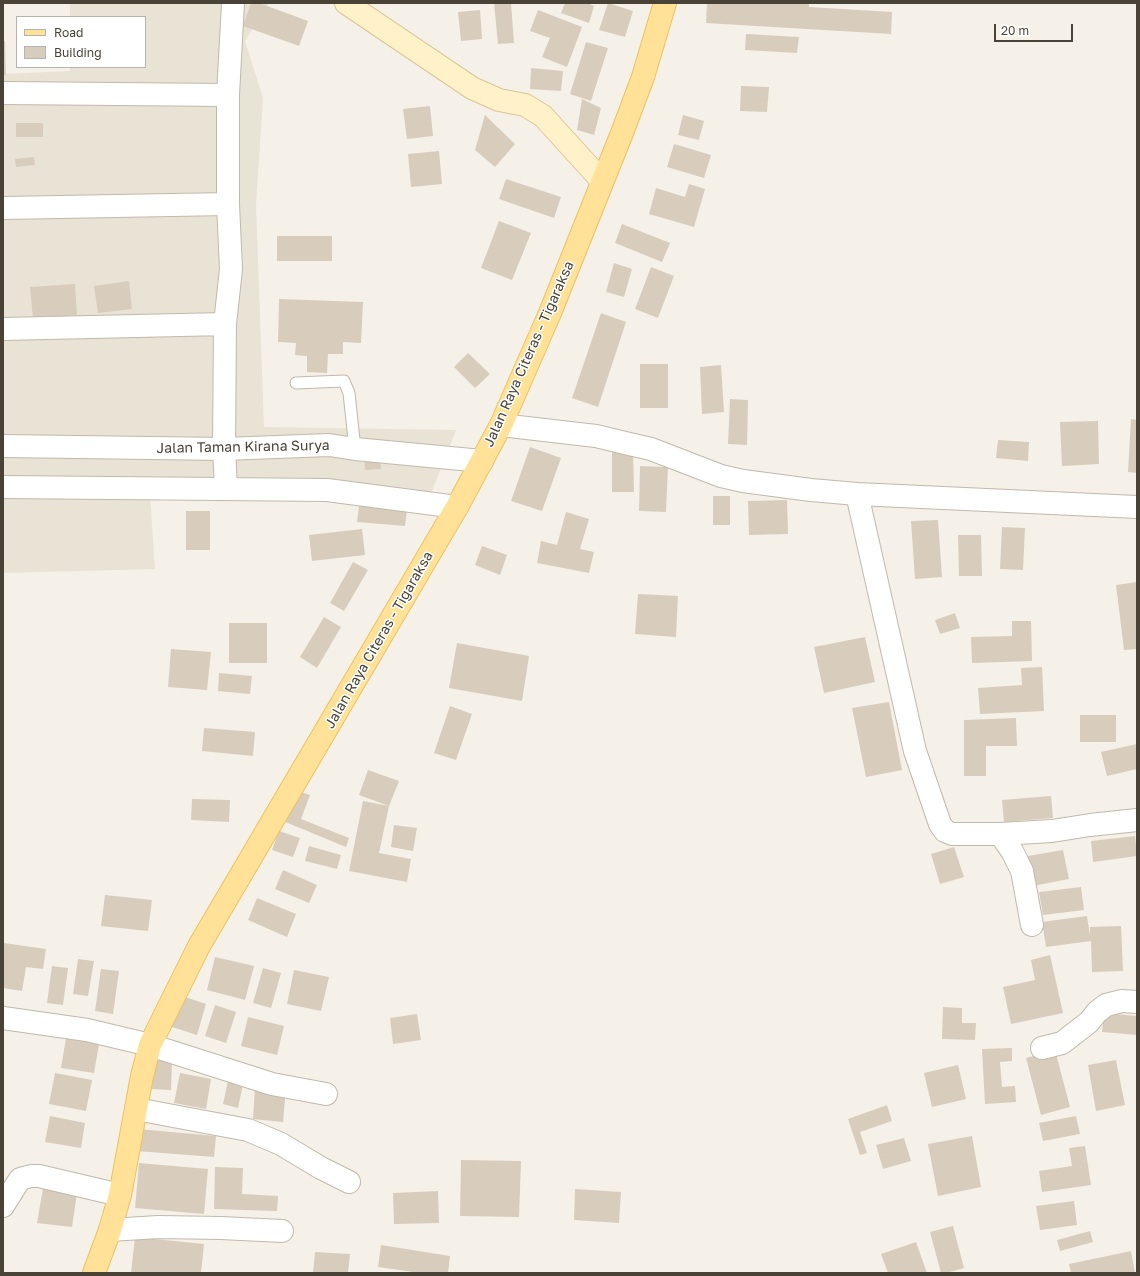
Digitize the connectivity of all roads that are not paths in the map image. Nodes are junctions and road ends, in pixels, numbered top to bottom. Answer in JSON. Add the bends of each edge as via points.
{"nodes":[{"id":1,"x":233,"y":3,"type":"edge"},
{"id":2,"x":346,"y":3,"type":"edge"},
{"id":3,"x":665,"y":3,"type":"edge"},
{"id":4,"x":3,"y":93,"type":"edge"},
{"id":5,"x":228,"y":94,"type":"junction"},
{"id":6,"x":602,"y":181,"type":"junction"},
{"id":7,"x":228,"y":204,"type":"junction"},
{"id":8,"x":3,"y":208,"type":"edge"},
{"id":9,"x":225,"y":324,"type":"junction"},
{"id":10,"x":3,"y":329,"type":"edge"},
{"id":11,"x":296,"y":383,"type":"dead end"},
{"id":12,"x":501,"y":425,"type":"junction"},
{"id":13,"x":3,"y":446,"type":"edge"},
{"id":14,"x":224,"y":449,"type":"junction"},
{"id":15,"x":355,"y":449,"type":"junction"},
{"id":16,"x":482,"y":461,"type":"junction"},
{"id":17,"x":3,"y":487,"type":"edge"},
{"id":18,"x":226,"y":488,"type":"junction"},
{"id":19,"x":857,"y":494,"type":"junction"},
{"id":20,"x":457,"y":507,"type":"junction"},
{"id":21,"x":1137,"y":507,"type":"edge"},
{"id":22,"x":1137,"y":820,"type":"edge"},
{"id":23,"x":1000,"y":834,"type":"junction"},
{"id":24,"x":1032,"y":925,"type":"dead end"},
{"id":25,"x":1137,"y":1002,"type":"edge"},
{"id":26,"x":3,"y":1018,"type":"edge"},
{"id":27,"x":150,"y":1045,"type":"junction"},
{"id":28,"x":1042,"y":1048,"type":"dead end"},
{"id":29,"x":326,"y":1094,"type":"dead end"},
{"id":30,"x":136,"y":1109,"type":"junction"},
{"id":31,"x":349,"y":1182,"type":"dead end"},
{"id":32,"x":120,"y":1195,"type":"junction"},
{"id":33,"x":3,"y":1206,"type":"edge"},
{"id":34,"x":110,"y":1230,"type":"junction"},
{"id":35,"x":282,"y":1231,"type":"dead end"},
{"id":36,"x":94,"y":1273,"type":"edge"}],
"edges":[{"from":1,"to":5,"type":"street"},
{"from":2,"to":6,"type":"street","via":[[472,88],[499,100],[525,105],[543,116]]},
{"from":3,"to":6,"type":"main road","name":"Jalan Raya Citeras - Tigaraksa","via":[[643,77]]},
{"from":4,"to":5,"type":"street"},
{"from":5,"to":7,"type":"street"},
{"from":6,"to":12,"type":"main road","name":"Jalan Raya Citeras - Tigaraksa","via":[[550,313]]},
{"from":7,"to":8,"type":"street"},
{"from":7,"to":9,"type":"street","via":[[231,269]]},
{"from":9,"to":10,"type":"street"},
{"from":9,"to":14,"type":"street"},
{"from":11,"to":15,"type":"lane","via":[[344,381],[349,393]]},
{"from":12,"to":16,"type":"main road","name":"Jalan Raya Citeras - Tigaraksa"},
{"from":12,"to":19,"type":"street","via":[[596,436],[625,442],[721,476],[743,481]]},
{"from":13,"to":14,"type":"street","name":"Jalan Taman Kirana Surya"},
{"from":14,"to":15,"type":"street","name":"Jalan Taman Kirana Surya","via":[[329,445]]},
{"from":14,"to":18,"type":"street"},
{"from":15,"to":16,"type":"street","name":"Jalan Taman Kirana Surya"},
{"from":16,"to":20,"type":"main road","name":"Jalan Raya Citeras - Tigaraksa"},
{"from":17,"to":18,"type":"street"},
{"from":18,"to":20,"type":"street","via":[[327,490]]},
{"from":19,"to":21,"type":"street"},
{"from":19,"to":23,"type":"street","via":[[915,751],[940,824],[945,831],[952,834]]},
{"from":20,"to":27,"type":"main road","name":"Jalan Raya Citeras - Tigaraksa","via":[[199,946]]},
{"from":22,"to":23,"type":"street","via":[[1052,831]]},
{"from":23,"to":24,"type":"street","via":[[1022,871]]},
{"from":25,"to":28,"type":"street","via":[[1122,1001],[1106,1005],[1062,1043]]},
{"from":26,"to":27,"type":"street","via":[[87,1030]]},
{"from":27,"to":29,"type":"street","via":[[272,1084]]},
{"from":27,"to":30,"type":"main road","name":"Jalan Raya Citeras - Tigaraksa"},
{"from":30,"to":31,"type":"street","via":[[248,1130],[281,1144]]},
{"from":30,"to":32,"type":"main road","name":"Jalan Raya Citeras - Tigaraksa"},
{"from":32,"to":33,"type":"street","via":[[31,1176],[20,1178]]},
{"from":32,"to":34,"type":"main road","name":"Jalan Raya Citeras - Tigaraksa"},
{"from":34,"to":35,"type":"street","via":[[158,1226]]},
{"from":34,"to":36,"type":"main road","name":"Jalan Raya Citeras - Tigaraksa"}]}
